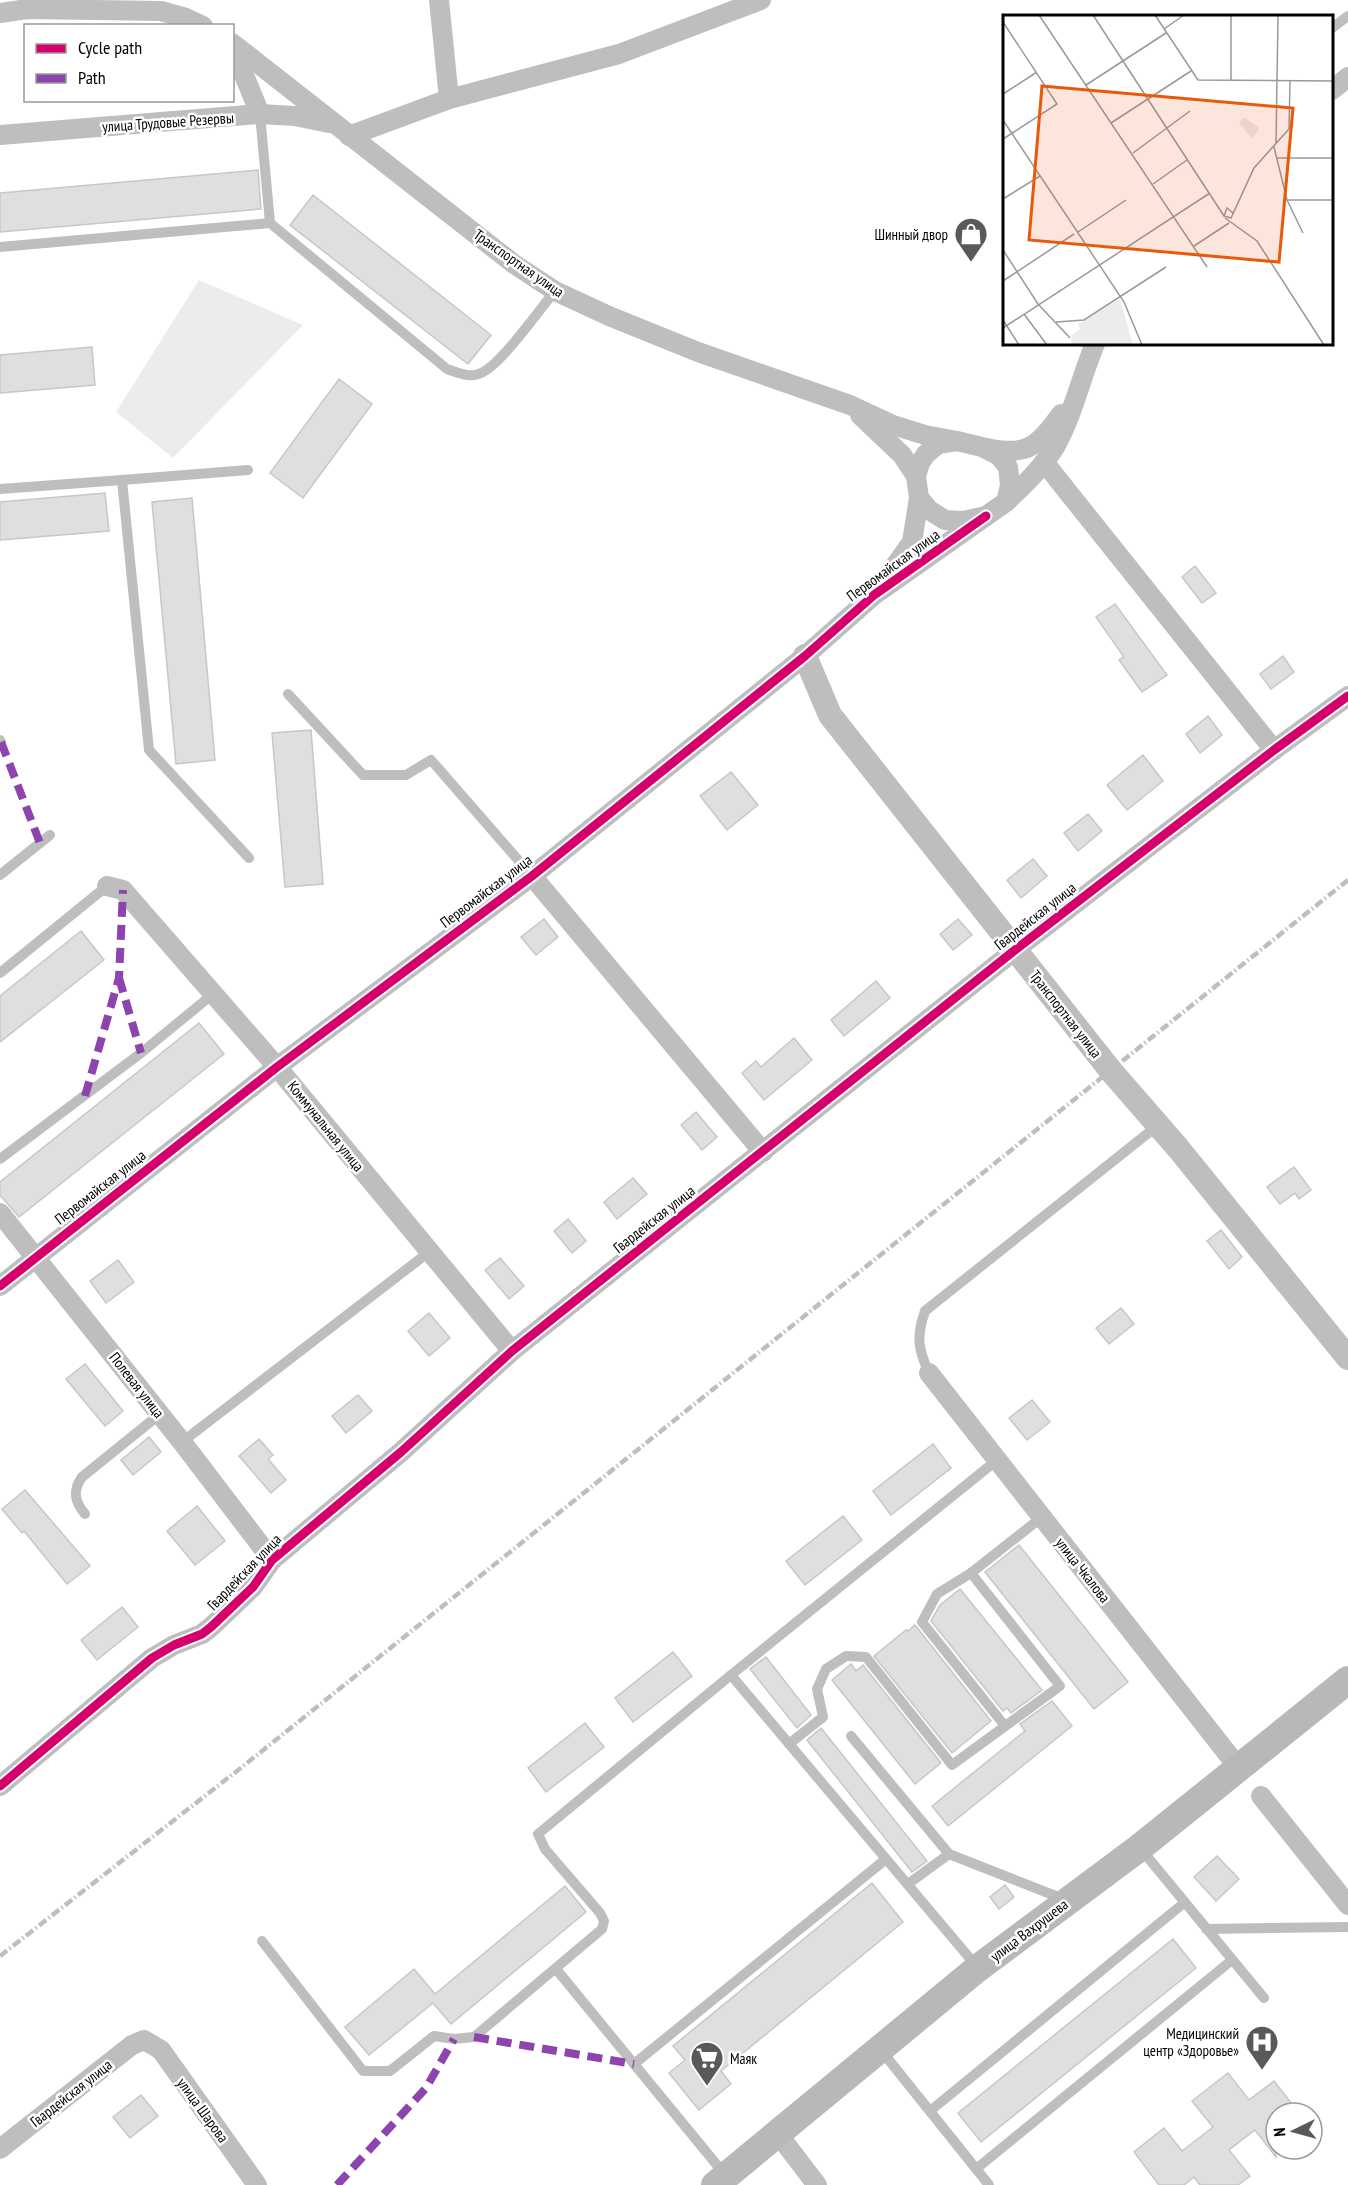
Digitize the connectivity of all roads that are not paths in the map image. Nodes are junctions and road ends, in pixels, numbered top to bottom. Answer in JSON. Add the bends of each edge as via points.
{"nodes":[{"id":1,"x":440,"y":0,"type":"edge"},
{"id":2,"x":761,"y":0,"type":"edge"},
{"id":3,"x":27,"y":5,"type":"edge"},
{"id":4,"x":0,"y":13,"type":"edge"},
{"id":5,"x":1348,"y":16,"type":"edge"},
{"id":6,"x":199,"y":24,"type":"edge"},
{"id":7,"x":1333,"y":27,"type":"edge"},
{"id":8,"x":234,"y":44,"type":"edge"},
{"id":9,"x":234,"y":54,"type":"edge"},
{"id":10,"x":1348,"y":77,"type":"edge"},
{"id":11,"x":1333,"y":89,"type":"edge"},
{"id":12,"x":449,"y":99,"type":"junction"},
{"id":13,"x":260,"y":114,"type":"junction"},
{"id":14,"x":342,"y":130,"type":"junction"},
{"id":15,"x":0,"y":135,"type":"edge"},
{"id":16,"x":270,"y":223,"type":"junction"},
{"id":17,"x":0,"y":247,"type":"edge"},
{"id":18,"x":555,"y":291,"type":"junction"},
{"id":19,"x":1095,"y":345,"type":"edge"},
{"id":20,"x":1081,"y":378,"type":"junction"},
{"id":21,"x":850,"y":405,"type":"junction"},
{"id":22,"x":957,"y":441,"type":"junction"},
{"id":23,"x":982,"y":447,"type":"junction"},
{"id":24,"x":1044,"y":462,"type":"junction"},
{"id":25,"x":248,"y":470,"type":"dead end"},
{"id":26,"x":916,"y":476,"type":"junction"},
{"id":27,"x":122,"y":480,"type":"junction"},
{"id":28,"x":0,"y":489,"type":"edge"},
{"id":29,"x":920,"y":498,"type":"junction"},
{"id":30,"x":1006,"y":502,"type":"junction"},
{"id":31,"x":986,"y":516,"type":"junction"},
{"id":32,"x":873,"y":595,"type":"junction"},
{"id":33,"x":805,"y":656,"type":"junction"},
{"id":34,"x":288,"y":694,"type":"dead end"},
{"id":35,"x":1348,"y":696,"type":"edge"},
{"id":36,"x":1274,"y":750,"type":"junction"},
{"id":37,"x":50,"y":835,"type":"dead end"},
{"id":38,"x":249,"y":858,"type":"dead end"},
{"id":39,"x":0,"y":875,"type":"edge"},
{"id":40,"x":532,"y":876,"type":"junction"},
{"id":41,"x":107,"y":886,"type":"joint"},
{"id":42,"x":1015,"y":950,"type":"junction"},
{"id":43,"x":0,"y":973,"type":"edge"},
{"id":44,"x":213,"y":994,"type":"junction"},
{"id":45,"x":277,"y":1066,"type":"junction"},
{"id":46,"x":1157,"y":1126,"type":"junction"},
{"id":47,"x":763,"y":1152,"type":"junction"},
{"id":48,"x":0,"y":1159,"type":"edge"},
{"id":49,"x":0,"y":1213,"type":"edge"},
{"id":50,"x":429,"y":1252,"type":"junction"},
{"id":51,"x":36,"y":1258,"type":"junction"},
{"id":52,"x":0,"y":1286,"type":"edge"},
{"id":53,"x":512,"y":1351,"type":"junction"},
{"id":54,"x":1348,"y":1358,"type":"edge"},
{"id":55,"x":928,"y":1373,"type":"joint"},
{"id":56,"x":160,"y":1414,"type":"junction"},
{"id":57,"x":182,"y":1442,"type":"junction"},
{"id":58,"x":997,"y":1460,"type":"junction"},
{"id":59,"x":85,"y":1514,"type":"dead end"},
{"id":60,"x":1042,"y":1517,"type":"junction"},
{"id":61,"x":272,"y":1560,"type":"junction"},
{"id":62,"x":971,"y":1573,"type":"junction"},
{"id":63,"x":731,"y":1674,"type":"junction"},
{"id":64,"x":1348,"y":1680,"type":"edge"},
{"id":65,"x":1005,"y":1726,"type":"junction"},
{"id":66,"x":851,"y":1736,"type":"dead end"},
{"id":67,"x":789,"y":1744,"type":"junction"},
{"id":68,"x":1238,"y":1767,"type":"junction"},
{"id":69,"x":0,"y":1786,"type":"edge"},
{"id":70,"x":1261,"y":1796,"type":"dead end"},
{"id":71,"x":1139,"y":1848,"type":"junction"},
{"id":72,"x":949,"y":1854,"type":"junction"},
{"id":73,"x":886,"y":1858,"type":"junction"},
{"id":74,"x":908,"y":1884,"type":"junction"},
{"id":75,"x":1068,"y":1900,"type":"junction"},
{"id":76,"x":1184,"y":1903,"type":"junction"},
{"id":77,"x":1348,"y":1905,"type":"edge"},
{"id":78,"x":1348,"y":1927,"type":"edge"},
{"id":79,"x":1206,"y":1929,"type":"junction"},
{"id":80,"x":262,"y":1941,"type":"dead end"},
{"id":81,"x":1232,"y":1960,"type":"junction"},
{"id":82,"x":978,"y":1968,"type":"junction"},
{"id":83,"x":556,"y":1969,"type":"junction"},
{"id":84,"x":1264,"y":1998,"type":"dead end"},
{"id":85,"x":144,"y":2040,"type":"joint"},
{"id":86,"x":880,"y":2049,"type":"junction"},
{"id":87,"x":634,"y":2064,"type":"junction"},
{"id":88,"x":930,"y":2111,"type":"junction"},
{"id":89,"x":778,"y":2134,"type":"junction"},
{"id":90,"x":0,"y":2149,"type":"edge"},
{"id":91,"x":976,"y":2169,"type":"junction"},
{"id":92,"x":720,"y":2181,"type":"edge"},
{"id":93,"x":257,"y":2185,"type":"edge"},
{"id":94,"x":818,"y":2185,"type":"edge"},
{"id":95,"x":989,"y":2185,"type":"edge"}],
"edges":[{"from":1,"to":12,"type":"street"},
{"from":2,"to":12,"type":"street","via":[[620,54]]},
{"from":3,"to":4,"type":"street"},
{"from":3,"to":6,"type":"street","via":[[161,11]]},
{"from":5,"to":7,"type":"lane"},
{"from":8,"to":14,"type":"street","name":"Транспортная улица"},
{"from":9,"to":13,"type":"street"},
{"from":10,"to":11,"type":"street"},
{"from":12,"to":14,"type":"street"},
{"from":13,"to":14,"type":"street","name":"улица Трудовые Резервы","via":[[312,118]]},
{"from":13,"to":15,"type":"street","name":"улица Трудовые Резервы"},
{"from":13,"to":16,"type":"lane"},
{"from":14,"to":18,"type":"street","name":"Транспортная улица","via":[[514,264]]},
{"from":16,"to":17,"type":"lane"},
{"from":16,"to":18,"type":"lane","via":[[447,369],[465,376],[483,373],[498,361]]},
{"from":18,"to":21,"type":"street","name":"Транспортная улица","via":[[698,352]]},
{"from":19,"to":20,"type":"street"},
{"from":20,"to":23,"type":"street","via":[[1063,412],[1038,442],[1007,452]]},
{"from":20,"to":24,"type":"street","via":[[1067,421]]},
{"from":21,"to":22,"type":"street","name":"Транспортная улица","via":[[892,424]]},
{"from":21,"to":26,"type":"street","via":[[902,455]]},
{"from":22,"to":23,"type":"street"},
{"from":22,"to":26,"type":"street","via":[[938,444],[926,454]]},
{"from":23,"to":30,"type":"street","via":[[1008,466],[1011,485]]},
{"from":24,"to":30,"type":"street"},
{"from":24,"to":36,"type":"street"},
{"from":25,"to":27,"type":"lane"},
{"from":26,"to":29,"type":"street"},
{"from":27,"to":28,"type":"lane"},
{"from":27,"to":38,"type":"lane","via":[[149,750]]},
{"from":29,"to":31,"type":"street","via":[[929,510],[945,520]]},
{"from":29,"to":32,"type":"street","via":[[912,542]]},
{"from":30,"to":31,"type":"street"},
{"from":31,"to":32,"type":"street","name":"Первомайская улица"},
{"from":32,"to":33,"type":"street","name":"Первомайская улица"},
{"from":33,"to":40,"type":"street","name":"Первомайская улица"},
{"from":33,"to":42,"type":"street","name":"Транспортная улица","via":[[830,715]]},
{"from":34,"to":40,"type":"lane","via":[[363,775],[406,775],[431,760]]},
{"from":35,"to":36,"type":"street","name":"Гвардейская улица"},
{"from":36,"to":42,"type":"street","name":"Гвардейская улица"},
{"from":37,"to":39,"type":"lane"},
{"from":40,"to":45,"type":"street","name":"Первомайская улица"},
{"from":40,"to":47,"type":"street"},
{"from":41,"to":43,"type":"lane"},
{"from":41,"to":44,"type":"street","name":"Коммунальная улица","via":[[123,890]]},
{"from":42,"to":46,"type":"street","name":"Транспортная улица"},
{"from":42,"to":47,"type":"street","name":"Гвардейская улица"},
{"from":44,"to":45,"type":"street","name":"Коммунальная улица"},
{"from":44,"to":48,"type":"lane"},
{"from":45,"to":50,"type":"street","name":"Коммунальная улица"},
{"from":45,"to":51,"type":"street","name":"Первомайская улица"},
{"from":46,"to":54,"type":"street","name":"Транспортная улица"},
{"from":46,"to":55,"type":"lane","via":[[925,1311],[919,1329],[919,1352]]},
{"from":47,"to":53,"type":"street","name":"Гвардейская улица"},
{"from":49,"to":51,"type":"street","name":"Полевая улица"},
{"from":50,"to":53,"type":"street","name":"Коммунальная улица"},
{"from":50,"to":57,"type":"lane"},
{"from":51,"to":52,"type":"street","name":"Первомайская улица"},
{"from":51,"to":56,"type":"street","name":"Полевая улица"},
{"from":53,"to":61,"type":"street","name":"Гвардейская улица","via":[[401,1452]]},
{"from":55,"to":58,"type":"street","name":"улица Чкалова"},
{"from":56,"to":57,"type":"street","name":"Полевая улица"},
{"from":56,"to":59,"type":"lane","via":[[82,1477],[75,1497]]},
{"from":57,"to":61,"type":"street","name":"Полевая улица"},
{"from":58,"to":60,"type":"street","name":"улица Чкалова"},
{"from":58,"to":63,"type":"lane"},
{"from":60,"to":62,"type":"lane"},
{"from":60,"to":68,"type":"street","name":"улица Чкалова"},
{"from":61,"to":69,"type":"street","name":"Гвардейская улица","via":[[253,1587],[211,1627],[152,1659]]},
{"from":62,"to":65,"type":"lane","via":[[937,1594],[921,1622]]},
{"from":62,"to":65,"type":"lane","via":[[1060,1686]]},
{"from":63,"to":67,"type":"lane"},
{"from":63,"to":83,"type":"lane","via":[[538,1834],[545,1849],[604,1921],[602,1929]]},
{"from":64,"to":68,"type":"main road","name":"улица Вахрушева"},
{"from":65,"to":67,"type":"lane","via":[[952,1765],[866,1658],[846,1656],[826,1669],[817,1689],[823,1717]]},
{"from":66,"to":72,"type":"lane"},
{"from":67,"to":73,"type":"lane"},
{"from":68,"to":71,"type":"main road","name":"улица Вахрушева"},
{"from":70,"to":77,"type":"street"},
{"from":71,"to":75,"type":"main road","name":"улица Вахрушева"},
{"from":71,"to":76,"type":"lane"},
{"from":72,"to":74,"type":"lane"},
{"from":72,"to":75,"type":"lane"},
{"from":73,"to":74,"type":"lane"},
{"from":73,"to":87,"type":"lane"},
{"from":74,"to":82,"type":"lane"},
{"from":75,"to":82,"type":"main road","name":"улица Вахрушева"},
{"from":76,"to":79,"type":"lane"},
{"from":76,"to":88,"type":"lane"},
{"from":78,"to":79,"type":"lane"},
{"from":79,"to":81,"type":"lane"},
{"from":80,"to":83,"type":"lane","via":[[363,2071],[390,2071],[434,2036],[474,2037]]},
{"from":81,"to":84,"type":"lane"},
{"from":81,"to":91,"type":"lane"},
{"from":82,"to":86,"type":"main road","name":"улица Вахрушева"},
{"from":83,"to":87,"type":"lane"},
{"from":85,"to":90,"type":"street","name":"Гвардейская улица"},
{"from":85,"to":93,"type":"street","name":"улица Шарова","via":[[161,2050]]},
{"from":86,"to":88,"type":"lane"},
{"from":86,"to":89,"type":"main road","name":"улица Вахрушева"},
{"from":87,"to":92,"type":"lane"},
{"from":88,"to":91,"type":"lane"},
{"from":89,"to":92,"type":"main road","name":"улица Вахрушева"},
{"from":89,"to":94,"type":"street"},
{"from":91,"to":95,"type":"lane"}]}
